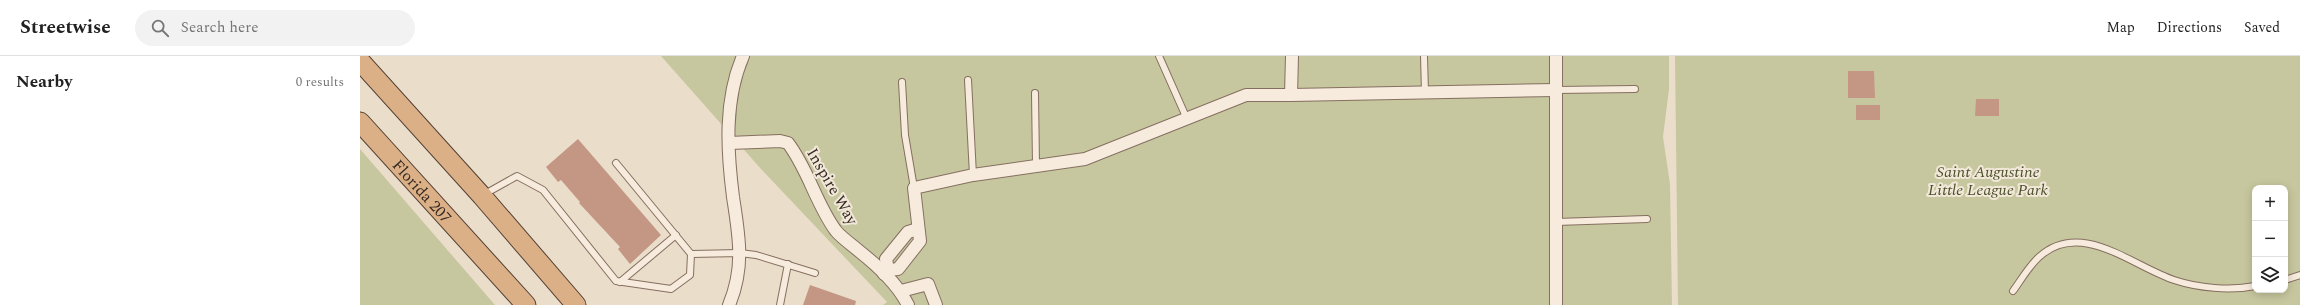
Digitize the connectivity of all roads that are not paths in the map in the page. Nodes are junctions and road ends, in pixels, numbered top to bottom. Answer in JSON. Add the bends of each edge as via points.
{"nodes":[{"id":1,"x":743,"y":56,"type":"edge"},
{"id":2,"x":1159,"y":56,"type":"edge"},
{"id":3,"x":1292,"y":56,"type":"edge"},
{"id":4,"x":1424,"y":56,"type":"edge"},
{"id":5,"x":1556,"y":56,"type":"edge"},
{"id":6,"x":360,"y":61,"type":"edge"},
{"id":7,"x":968,"y":80,"type":"dead end"},
{"id":8,"x":902,"y":82,"type":"dead end"},
{"id":9,"x":1635,"y":89,"type":"dead end"},
{"id":10,"x":1556,"y":90,"type":"junction"},
{"id":11,"x":1035,"y":93,"type":"dead end"},
{"id":12,"x":1425,"y":93,"type":"junction"},
{"id":13,"x":1291,"y":95,"type":"junction"},
{"id":14,"x":1187,"y":119,"type":"junction"},
{"id":15,"x":360,"y":122,"type":"edge"},
{"id":16,"x":729,"y":143,"type":"junction"},
{"id":17,"x":616,"y":163,"type":"dead end"},
{"id":18,"x":1036,"y":165,"type":"junction"},
{"id":19,"x":973,"y":175,"type":"junction"},
{"id":20,"x":914,"y":188,"type":"junction"},
{"id":21,"x":482,"y":196,"type":"junction"},
{"id":22,"x":1647,"y":219,"type":"dead end"},
{"id":23,"x":1556,"y":222,"type":"junction"},
{"id":24,"x":676,"y":235,"type":"junction"},
{"id":25,"x":740,"y":253,"type":"junction"},
{"id":26,"x":691,"y":254,"type":"junction"},
{"id":27,"x":788,"y":264,"type":"junction"},
{"id":28,"x":886,"y":272,"type":"junction"},
{"id":29,"x":815,"y":273,"type":"dead end"},
{"id":30,"x":2300,"y":275,"type":"edge"},
{"id":31,"x":2288,"y":279,"type":"edge"},
{"id":32,"x":620,"y":282,"type":"junction"},
{"id":33,"x":2252,"y":286,"type":"edge"},
{"id":34,"x":2013,"y":290,"type":"dead end"},
{"id":35,"x":901,"y":291,"type":"junction"},
{"id":36,"x":526,"y":305,"type":"edge"},
{"id":37,"x":576,"y":305,"type":"edge"},
{"id":38,"x":729,"y":305,"type":"edge"},
{"id":39,"x":780,"y":305,"type":"edge"},
{"id":40,"x":908,"y":305,"type":"edge"},
{"id":41,"x":936,"y":305,"type":"edge"},
{"id":42,"x":1556,"y":305,"type":"edge"}],
"edges":[{"from":1,"to":16,"type":"street","via":[[729,109]]},
{"from":2,"to":14,"type":"lane"},
{"from":3,"to":13,"type":"street"},
{"from":4,"to":12,"type":"lane"},
{"from":5,"to":10,"type":"street"},
{"from":6,"to":21,"type":"highway"},
{"from":7,"to":19,"type":"lane"},
{"from":8,"to":20,"type":"lane","via":[[905,135]]},
{"from":9,"to":10,"type":"lane"},
{"from":10,"to":12,"type":"street"},
{"from":10,"to":23,"type":"street"},
{"from":11,"to":18,"type":"lane"},
{"from":12,"to":13,"type":"street"},
{"from":13,"to":14,"type":"street","via":[[1246,95]]},
{"from":14,"to":18,"type":"street","via":[[1085,159]]},
{"from":15,"to":36,"type":"highway","name":"Florida 207"},
{"from":16,"to":25,"type":"street"},
{"from":16,"to":28,"type":"street","name":"Inspire Way","via":[[788,143],[801,160],[837,232]]},
{"from":17,"to":24,"type":"lane"},
{"from":18,"to":19,"type":"street"},
{"from":19,"to":20,"type":"street"},
{"from":20,"to":28,"type":"street","via":[[918,229],[908,232],[886,258]]},
{"from":21,"to":32,"type":"lane","via":[[517,176],[543,190],[616,281]]},
{"from":21,"to":37,"type":"highway"},
{"from":22,"to":23,"type":"lane"},
{"from":23,"to":42,"type":"street"},
{"from":24,"to":26,"type":"lane"},
{"from":24,"to":32,"type":"lane"},
{"from":25,"to":26,"type":"lane"},
{"from":25,"to":27,"type":"lane"},
{"from":25,"to":38,"type":"street","via":[[736,283]]},
{"from":26,"to":32,"type":"lane","via":[[690,275],[671,289]]},
{"from":27,"to":29,"type":"lane"},
{"from":27,"to":39,"type":"lane"},
{"from":28,"to":35,"type":"street","name":"Inspire Way"},
{"from":30,"to":31,"type":"lane"},
{"from":33,"to":34,"type":"lane","via":[[2208,287],[2175,280],[2146,269],[2114,251],[2095,244],[2076,242],[2060,245],[2039,256]]},
{"from":35,"to":40,"type":"street","name":"Inspire Way"},
{"from":35,"to":41,"type":"street","via":[[928,284]]}]}
